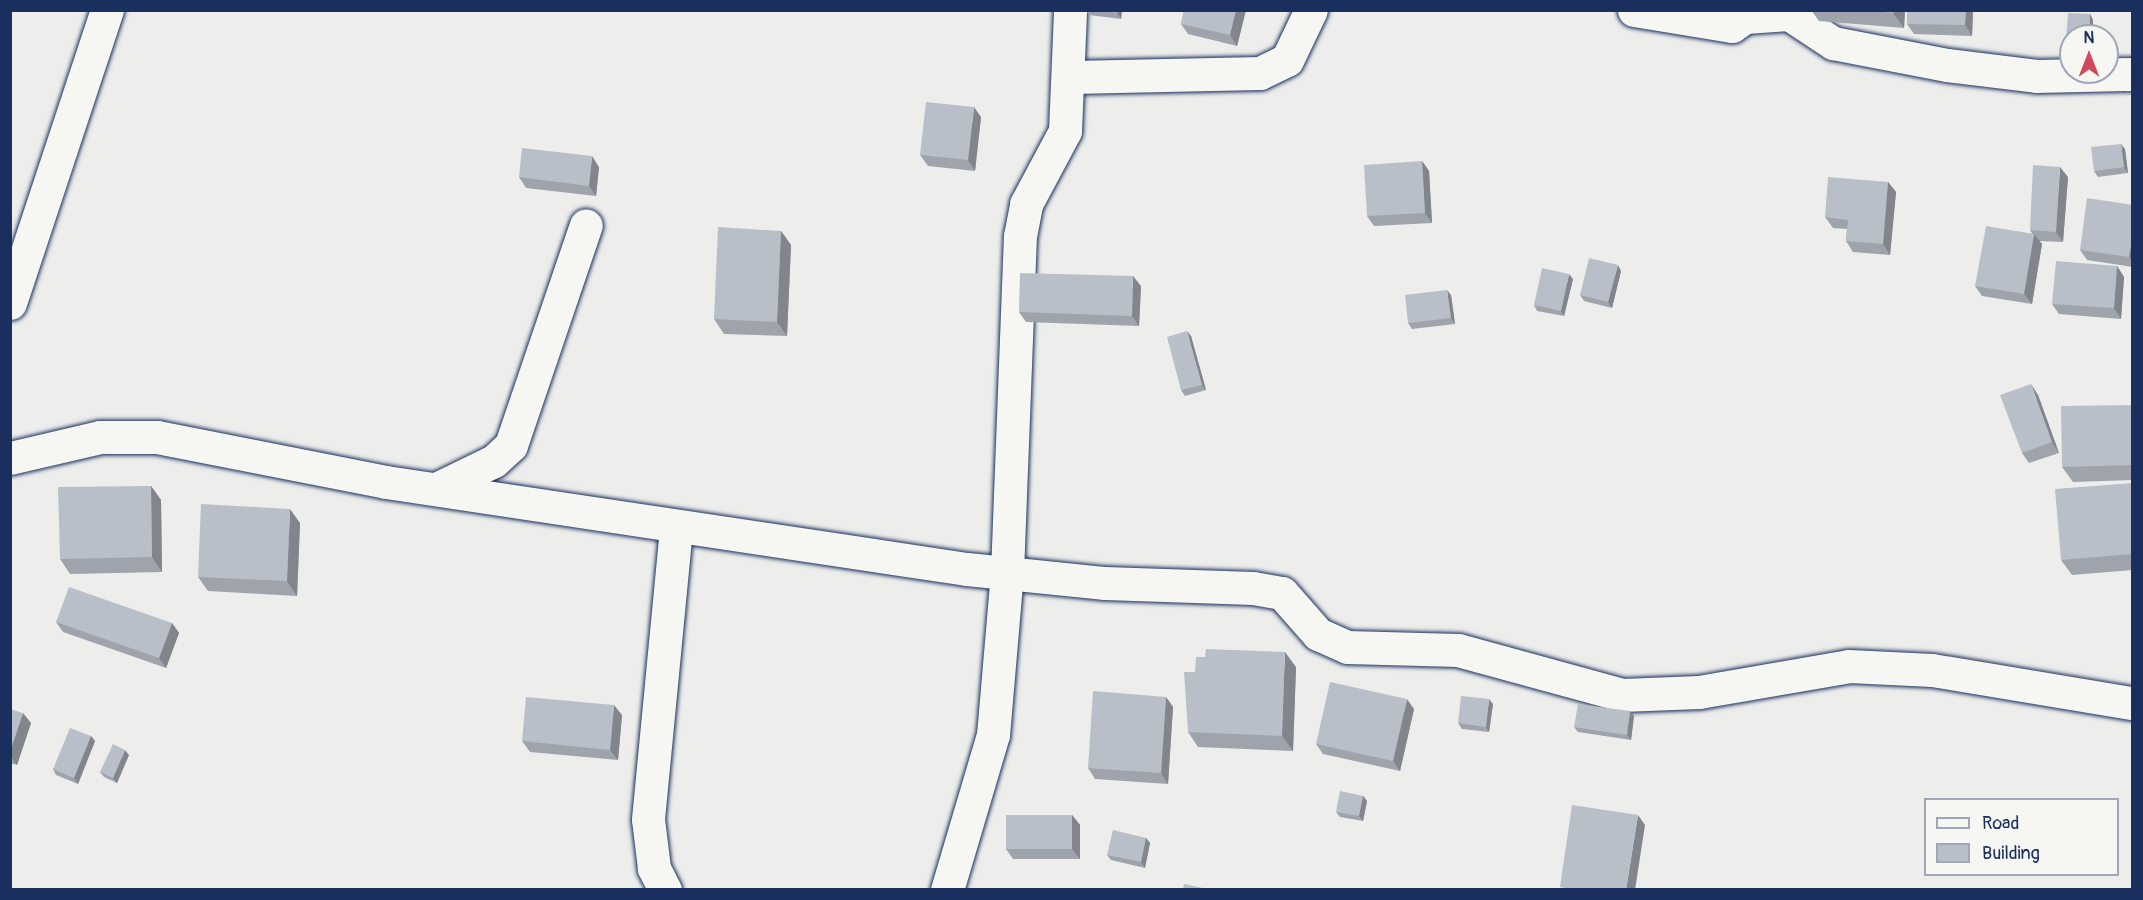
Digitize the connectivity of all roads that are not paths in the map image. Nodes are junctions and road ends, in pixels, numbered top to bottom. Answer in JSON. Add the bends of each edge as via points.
{"nodes":[{"id":1,"x":107,"y":10,"type":"edge"},
{"id":2,"x":1070,"y":10,"type":"edge"},
{"id":3,"x":1311,"y":10,"type":"edge"},
{"id":4,"x":1634,"y":10,"type":"edge"},
{"id":5,"x":2133,"y":74,"type":"edge"},
{"id":6,"x":1071,"y":77,"type":"junction"},
{"id":7,"x":586,"y":225,"type":"dead end"},
{"id":8,"x":10,"y":303,"type":"edge"},
{"id":9,"x":10,"y":458,"type":"edge"},
{"id":10,"x":436,"y":489,"type":"junction"},
{"id":11,"x":676,"y":526,"type":"junction"},
{"id":12,"x":1007,"y":573,"type":"junction"},
{"id":13,"x":2133,"y":703,"type":"edge"},
{"id":14,"x":665,"y":890,"type":"edge"},
{"id":15,"x":947,"y":890,"type":"edge"}],
"edges":[{"from":1,"to":8,"type":"street"},
{"from":2,"to":6,"type":"street"},
{"from":3,"to":6,"type":"street","via":[[1287,60],[1260,73]]},
{"from":4,"to":5,"type":"street","via":[[1732,26],[1745,17],[1789,14],[1833,43],[1947,65],[2036,76]]},
{"from":6,"to":12,"type":"street","via":[[1065,131],[1026,204],[1020,236]]},
{"from":7,"to":10,"type":"street","via":[[511,445],[494,461]]},
{"from":9,"to":10,"type":"street","via":[[100,438],[157,438]]},
{"from":10,"to":11,"type":"street"},
{"from":11,"to":12,"type":"street"},
{"from":11,"to":14,"type":"street","via":[[648,819],[654,867]]},
{"from":12,"to":13,"type":"street","via":[[1105,583],[1224,584],[1281,593],[1318,634],[1347,647],[1458,650],[1622,695],[1699,692],[1849,666],[1932,670]]},
{"from":12,"to":15,"type":"street","via":[[993,735]]}]}
